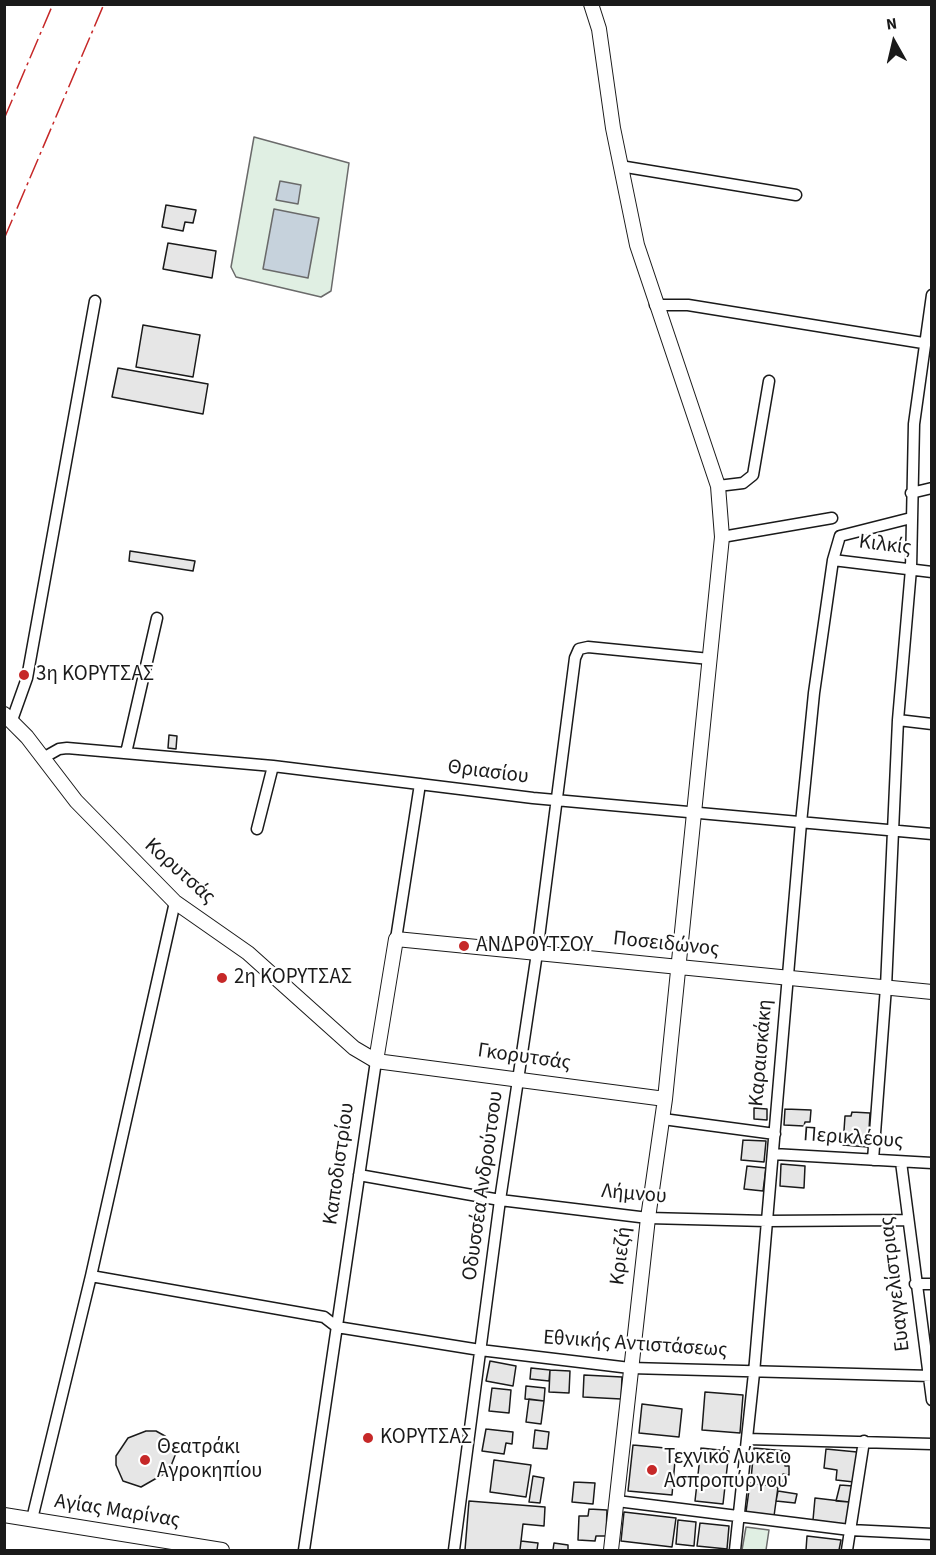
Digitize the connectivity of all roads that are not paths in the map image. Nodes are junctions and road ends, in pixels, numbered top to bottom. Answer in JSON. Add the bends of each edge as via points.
{"nodes":[{"id":1,"x":591,"y":4,"type":"edge"},
{"id":2,"x":620,"y":166,"type":"junction"},
{"id":3,"x":796,"y":195,"type":"dead end"},
{"id":4,"x":932,"y":294,"type":"edge"},
{"id":5,"x":95,"y":301,"type":"dead end"},
{"id":6,"x":655,"y":305,"type":"junction"},
{"id":7,"x":923,"y":343,"type":"junction"},
{"id":8,"x":770,"y":381,"type":"dead end"},
{"id":9,"x":718,"y":486,"type":"junction"},
{"id":10,"x":932,"y":488,"type":"edge"},
{"id":11,"x":911,"y":493,"type":"junction"},
{"id":12,"x":832,"y":518,"type":"dead end"},
{"id":13,"x":911,"y":518,"type":"junction"},
{"id":14,"x":723,"y":537,"type":"junction"},
{"id":15,"x":833,"y":560,"type":"junction"},
{"id":16,"x":911,"y":569,"type":"junction"},
{"id":17,"x":932,"y":572,"type":"edge"},
{"id":18,"x":157,"y":618,"type":"dead end"},
{"id":19,"x":710,"y":659,"type":"junction"},
{"id":20,"x":8,"y":717,"type":"edge"},
{"id":21,"x":898,"y":720,"type":"junction"},
{"id":22,"x":932,"y":724,"type":"edge"},
{"id":23,"x":126,"y":753,"type":"junction"},
{"id":24,"x":43,"y":758,"type":"junction"},
{"id":25,"x":273,"y":766,"type":"junction"},
{"id":26,"x":420,"y":784,"type":"junction"},
{"id":27,"x":555,"y":801,"type":"junction"},
{"id":28,"x":693,"y":813,"type":"junction"},
{"id":29,"x":801,"y":823,"type":"junction"},
{"id":30,"x":257,"y":829,"type":"dead end"},
{"id":31,"x":891,"y":831,"type":"junction"},
{"id":32,"x":932,"y":834,"type":"edge"},
{"id":33,"x":175,"y":902,"type":"junction"},
{"id":34,"x":396,"y":939,"type":"junction"},
{"id":35,"x":537,"y":953,"type":"junction"},
{"id":36,"x":677,"y":967,"type":"junction"},
{"id":37,"x":788,"y":978,"type":"junction"},
{"id":38,"x":886,"y":987,"type":"junction"},
{"id":39,"x":932,"y":992,"type":"edge"},
{"id":40,"x":376,"y":1061,"type":"junction"},
{"id":41,"x":519,"y":1078,"type":"junction"},
{"id":42,"x":665,"y":1099,"type":"junction"},
{"id":43,"x":663,"y":1119,"type":"junction"},
{"id":44,"x":775,"y":1134,"type":"junction"},
{"id":45,"x":773,"y":1154,"type":"junction"},
{"id":46,"x":873,"y":1160,"type":"junction"},
{"id":47,"x":901,"y":1162,"type":"junction"},
{"id":48,"x":932,"y":1163,"type":"edge"},
{"id":49,"x":360,"y":1175,"type":"junction"},
{"id":50,"x":500,"y":1200,"type":"junction"},
{"id":51,"x":648,"y":1218,"type":"junction"},
{"id":52,"x":908,"y":1220,"type":"junction"},
{"id":53,"x":767,"y":1221,"type":"junction"},
{"id":54,"x":91,"y":1276,"type":"junction"},
{"id":55,"x":915,"y":1284,"type":"junction"},
{"id":56,"x":932,"y":1284,"type":"edge"},
{"id":57,"x":337,"y":1327,"type":"junction"},
{"id":58,"x":480,"y":1350,"type":"junction"},
{"id":59,"x":630,"y":1368,"type":"junction"},
{"id":60,"x":754,"y":1373,"type":"junction"},
{"id":61,"x":929,"y":1376,"type":"edge"},
{"id":62,"x":932,"y":1400,"type":"edge"},
{"id":63,"x":747,"y":1439,"type":"junction"},
{"id":64,"x":864,"y":1442,"type":"junction"},
{"id":65,"x":932,"y":1444,"type":"edge"},
{"id":66,"x":617,"y":1501,"type":"junction"},
{"id":67,"x":4,"y":1515,"type":"edge"},
{"id":68,"x":739,"y":1516,"type":"junction"},
{"id":69,"x":32,"y":1519,"type":"junction"},
{"id":70,"x":850,"y":1530,"type":"junction"},
{"id":71,"x":932,"y":1534,"type":"edge"},
{"id":72,"x":222,"y":1551,"type":"edge"},
{"id":73,"x":304,"y":1551,"type":"edge"},
{"id":74,"x":454,"y":1551,"type":"edge"},
{"id":75,"x":611,"y":1551,"type":"edge"},
{"id":76,"x":735,"y":1551,"type":"edge"},
{"id":77,"x":847,"y":1551,"type":"edge"}],
"edges":[{"from":1,"to":2,"type":"street","name":"Κριεζή","via":[[606,70]]},
{"from":2,"to":3,"type":"street"},
{"from":2,"to":6,"type":"street","name":"Κριεζή"},
{"from":4,"to":7,"type":"street"},
{"from":5,"to":20,"type":"street","via":[[27,678]]},
{"from":6,"to":7,"type":"street","via":[[688,305]]},
{"from":6,"to":9,"type":"street","name":"Κριεζή"},
{"from":7,"to":11,"type":"street"},
{"from":8,"to":9,"type":"street","via":[[753,475],[743,483]]},
{"from":9,"to":14,"type":"street","name":"Κριεζή"},
{"from":10,"to":11,"type":"street"},
{"from":11,"to":13,"type":"street"},
{"from":12,"to":14,"type":"street"},
{"from":13,"to":15,"type":"street","name":"Καραισκάκη","via":[[840,536]]},
{"from":13,"to":16,"type":"street"},
{"from":14,"to":19,"type":"street","name":"Κριεζή"},
{"from":15,"to":16,"type":"street","name":"Κιλκίς"},
{"from":15,"to":29,"type":"street","name":"Καραισκάκη"},
{"from":16,"to":17,"type":"street","name":"Κιλκίς"},
{"from":16,"to":21,"type":"street"},
{"from":18,"to":23,"type":"street"},
{"from":19,"to":27,"type":"street","name":"Οδυσσέα Ανδρούτσου","via":[[579,649]]},
{"from":19,"to":28,"type":"street","name":"Κριεζή"},
{"from":20,"to":24,"type":"street","name":"Κορυτσάς"},
{"from":21,"to":22,"type":"street"},
{"from":21,"to":31,"type":"street"},
{"from":23,"to":24,"type":"street","name":"Θριασίου","via":[[67,748]]},
{"from":23,"to":25,"type":"street","name":"Θριασίου"},
{"from":24,"to":33,"type":"street","name":"Κορυτσάς","via":[[87,814]]},
{"from":25,"to":26,"type":"street","name":"Θριασίου"},
{"from":25,"to":30,"type":"street"},
{"from":26,"to":27,"type":"street","name":"Θριασίου"},
{"from":26,"to":34,"type":"street","name":"Καποδιστρίου"},
{"from":27,"to":28,"type":"street","name":"Θριασίου"},
{"from":27,"to":35,"type":"street","name":"Οδυσσέα Ανδρούτσου"},
{"from":28,"to":29,"type":"street","name":"Θριασίου"},
{"from":28,"to":36,"type":"street","name":"Κριεζή"},
{"from":29,"to":31,"type":"street","name":"Θριασίου"},
{"from":29,"to":37,"type":"street","name":"Καραισκάκη"},
{"from":31,"to":32,"type":"street","name":"Θριασίου"},
{"from":31,"to":38,"type":"street"},
{"from":33,"to":40,"type":"street","name":"Κορυτσάς","via":[[248,953],[354,1048]]},
{"from":33,"to":54,"type":"street"},
{"from":34,"to":35,"type":"street","name":"Ποσειδώνος"},
{"from":34,"to":40,"type":"street","name":"Καποδιστρίου"},
{"from":35,"to":36,"type":"street","name":"Ποσειδώνος"},
{"from":35,"to":41,"type":"street","name":"Οδυσσέα Ανδρούτσου"},
{"from":36,"to":37,"type":"street","name":"Ποσειδώνος"},
{"from":36,"to":42,"type":"street","name":"Κριεζή"},
{"from":37,"to":38,"type":"street","name":"Ποσειδώνος"},
{"from":37,"to":44,"type":"street","name":"Καραισκάκη"},
{"from":38,"to":39,"type":"street","name":"Ποσειδώνος"},
{"from":38,"to":46,"type":"street"},
{"from":40,"to":41,"type":"street","name":"Γκορυτσάς"},
{"from":40,"to":49,"type":"street","name":"Καποδιστρίου"},
{"from":41,"to":42,"type":"street","name":"Γκορυτσάς"},
{"from":41,"to":50,"type":"street","name":"Οδυσσέα Ανδρούτσου"},
{"from":42,"to":43,"type":"street","name":"Κριεζή"},
{"from":43,"to":44,"type":"street"},
{"from":43,"to":51,"type":"street","name":"Κριεζή"},
{"from":44,"to":45,"type":"street","name":"Καραισκάκη"},
{"from":45,"to":46,"type":"street","name":"Περικλέους"},
{"from":45,"to":53,"type":"street","name":"Καραισκάκη"},
{"from":46,"to":47,"type":"street","name":"Περικλέους"},
{"from":47,"to":48,"type":"street","name":"Περικλέους"},
{"from":47,"to":52,"type":"street","name":"Ευαγγελίστριας"},
{"from":49,"to":50,"type":"street","name":"Λήμνου"},
{"from":49,"to":57,"type":"street","name":"Καποδιστρίου"},
{"from":50,"to":51,"type":"street","name":"Λήμνου"},
{"from":50,"to":58,"type":"street","name":"Οδυσσέα Ανδρούτσου"},
{"from":51,"to":53,"type":"street","name":"Λήμνου"},
{"from":51,"to":59,"type":"street","name":"Κριεζή"},
{"from":52,"to":53,"type":"street","name":"Λήμνου"},
{"from":52,"to":55,"type":"street","name":"Ευαγγελίστριας"},
{"from":53,"to":60,"type":"street","name":"Καραισκάκη"},
{"from":54,"to":57,"type":"street","name":"Εθνικής Αντιστάσεως","via":[[324,1317]]},
{"from":54,"to":69,"type":"street"},
{"from":55,"to":56,"type":"street"},
{"from":55,"to":61,"type":"street","name":"Ευαγγελίστριας"},
{"from":57,"to":58,"type":"street","name":"Εθνικής Αντιστάσεως"},
{"from":57,"to":73,"type":"street","name":"Καποδιστρίου"},
{"from":58,"to":59,"type":"street","name":"Εθνικής Αντιστάσεως"},
{"from":58,"to":74,"type":"street","name":"Οδυσσέα Ανδρούτσου"},
{"from":59,"to":60,"type":"street","name":"Εθνικής Αντιστάσεως"},
{"from":59,"to":66,"type":"street","name":"Κριεζή"},
{"from":60,"to":61,"type":"street","name":"Εθνικής Αντιστάσεως"},
{"from":60,"to":63,"type":"street","name":"Καραισκάκη"},
{"from":61,"to":62,"type":"street","name":"Ευαγγελίστριας"},
{"from":63,"to":64,"type":"street"},
{"from":63,"to":68,"type":"street","name":"Καραισκάκη"},
{"from":64,"to":65,"type":"street"},
{"from":64,"to":70,"type":"street"},
{"from":66,"to":68,"type":"street"},
{"from":66,"to":75,"type":"street","name":"Κριεζή"},
{"from":67,"to":69,"type":"street","name":"Αγίας Μαρίνας"},
{"from":68,"to":70,"type":"street"},
{"from":68,"to":76,"type":"street","name":"Καραισκάκη"},
{"from":69,"to":72,"type":"street","name":"Αγίας Μαρίνας"},
{"from":70,"to":71,"type":"street"},
{"from":70,"to":77,"type":"street"}]}
